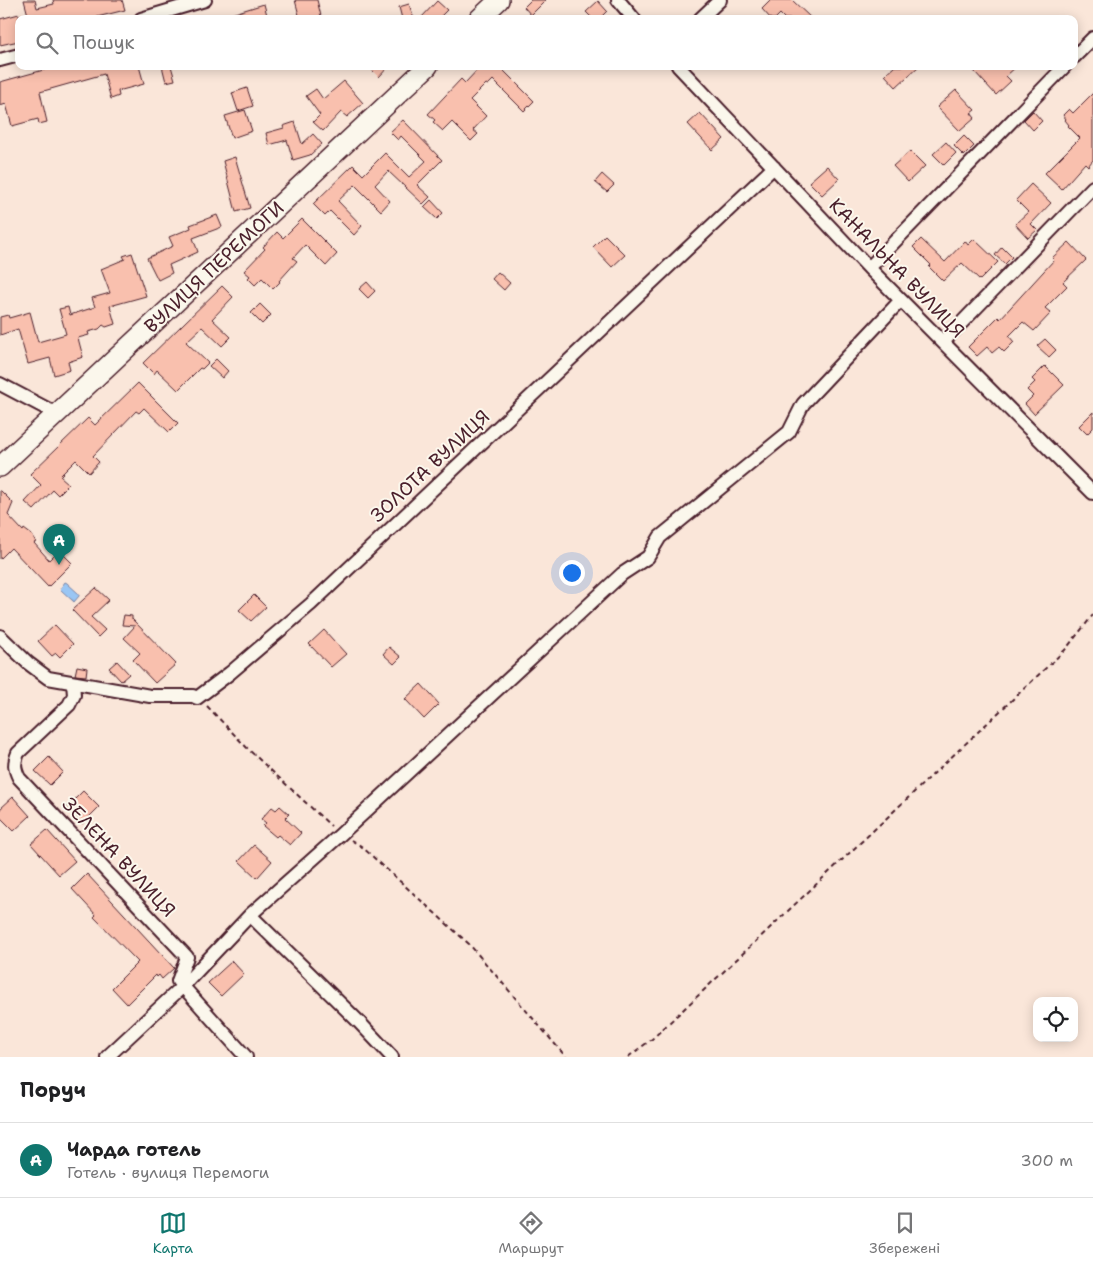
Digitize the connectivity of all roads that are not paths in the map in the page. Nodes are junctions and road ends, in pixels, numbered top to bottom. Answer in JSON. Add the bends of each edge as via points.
{"nodes":[{"id":1,"x":205,"y":0,"type":"edge"},
{"id":2,"x":499,"y":0,"type":"edge"},
{"id":3,"x":618,"y":0,"type":"edge"},
{"id":4,"x":720,"y":0,"type":"edge"},
{"id":5,"x":154,"y":15,"type":"edge"},
{"id":6,"x":483,"y":15,"type":"edge"},
{"id":7,"x":631,"y":15,"type":"edge"},
{"id":8,"x":704,"y":15,"type":"edge"},
{"id":9,"x":1093,"y":38,"type":"edge"},
{"id":10,"x":1078,"y":53,"type":"edge"},
{"id":11,"x":15,"y":56,"type":"edge"},
{"id":12,"x":0,"y":60,"type":"edge"},
{"id":13,"x":424,"y":70,"type":"edge"},
{"id":14,"x":682,"y":70,"type":"edge"},
{"id":15,"x":1061,"y":70,"type":"edge"},
{"id":16,"x":774,"y":167,"type":"junction"},
{"id":17,"x":1093,"y":187,"type":"edge"},
{"id":18,"x":869,"y":268,"type":"junction"},
{"id":19,"x":901,"y":300,"type":"junction"},
{"id":20,"x":943,"y":342,"type":"junction"},
{"id":21,"x":0,"y":384,"type":"edge"},
{"id":22,"x":57,"y":414,"type":"junction"},
{"id":23,"x":0,"y":467,"type":"edge"},
{"id":24,"x":1093,"y":494,"type":"edge"},
{"id":25,"x":0,"y":636,"type":"edge"},
{"id":26,"x":73,"y":682,"type":"junction"},
{"id":27,"x":250,"y":915,"type":"junction"},
{"id":28,"x":183,"y":986,"type":"junction"},
{"id":29,"x":107,"y":1057,"type":"edge"},
{"id":30,"x":246,"y":1057,"type":"edge"},
{"id":31,"x":392,"y":1057,"type":"edge"}],
"edges":[{"from":1,"to":5,"type":"street"},
{"from":2,"to":6,"type":"street"},
{"from":3,"to":7,"type":"street"},
{"from":4,"to":8,"type":"street"},
{"from":9,"to":10,"type":"street"},
{"from":11,"to":12,"type":"street"},
{"from":13,"to":22,"type":"street","name":"ВУЛИЦЯ ПЕРЕМОГИ"},
{"from":14,"to":16,"type":"street","name":"КАНАЛЬНА ВУЛИЦЯ"},
{"from":15,"to":18,"type":"street"},
{"from":16,"to":18,"type":"street","name":"КАНАЛЬНА ВУЛИЦЯ"},
{"from":16,"to":26,"type":"street","name":"ЗОЛОТА ВУЛИЦЯ","via":[[311,604],[197,698],[150,696]]},
{"from":17,"to":20,"type":"street"},
{"from":18,"to":19,"type":"street","name":"КАНАЛЬНА ВУЛИЦЯ"},
{"from":19,"to":20,"type":"street","name":"КАНАЛЬНА ВУЛИЦЯ"},
{"from":19,"to":27,"type":"street","via":[[803,404],[789,432],[660,537],[648,557],[622,574]]},
{"from":20,"to":24,"type":"street","name":"КАНАЛЬНА ВУЛИЦЯ"},
{"from":21,"to":22,"type":"street"},
{"from":22,"to":23,"type":"street","name":"ВУЛИЦЯ ПЕРЕМОГИ"},
{"from":25,"to":26,"type":"street","via":[[48,678]]},
{"from":26,"to":28,"type":"street","name":"ЗЕЛЕНА ВУЛИЦЯ","via":[[74,695],[69,705],[18,753],[14,769],[186,957],[178,981]]},
{"from":27,"to":28,"type":"street"},
{"from":27,"to":31,"type":"street"},
{"from":28,"to":29,"type":"street"},
{"from":28,"to":30,"type":"street"}]}
